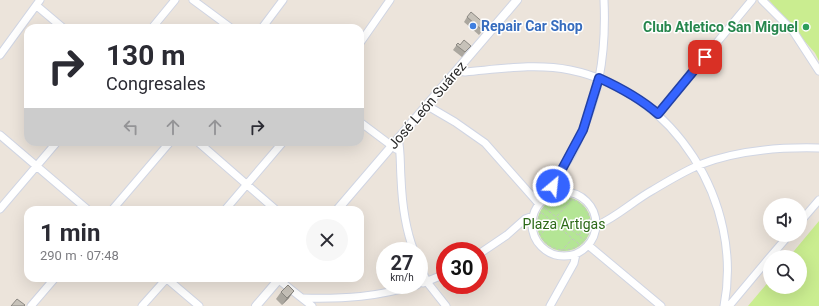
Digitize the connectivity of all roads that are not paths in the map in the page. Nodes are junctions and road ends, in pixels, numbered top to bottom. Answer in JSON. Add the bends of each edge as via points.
{"nodes":[{"id":1,"x":175,"y":0,"type":"edge"},
{"id":2,"x":193,"y":0,"type":"edge"},
{"id":3,"x":283,"y":0,"type":"edge"},
{"id":4,"x":390,"y":0,"type":"edge"},
{"id":5,"x":517,"y":0,"type":"edge"},
{"id":6,"x":604,"y":0,"type":"edge"},
{"id":7,"x":752,"y":0,"type":"edge"},
{"id":8,"x":762,"y":0,"type":"edge"},
{"id":9,"x":38,"y":3,"type":"edge"},
{"id":10,"x":59,"y":24,"type":"edge"},
{"id":11,"x":155,"y":24,"type":"edge"},
{"id":12,"x":226,"y":24,"type":"edge"},
{"id":13,"x":265,"y":24,"type":"edge"},
{"id":14,"x":364,"y":37,"type":"edge"},
{"id":15,"x":1,"y":50,"type":"edge"},
{"id":16,"x":456,"y":71,"type":"junction"},
{"id":17,"x":819,"y":71,"type":"edge"},
{"id":18,"x":599,"y":78,"type":"junction"},
{"id":19,"x":426,"y":105,"type":"junction"},
{"id":20,"x":658,"y":114,"type":"junction"},
{"id":21,"x":364,"y":125,"type":"edge"},
{"id":22,"x":0,"y":135,"type":"edge"},
{"id":23,"x":398,"y":138,"type":"junction"},
{"id":24,"x":392,"y":145,"type":"junction"},
{"id":25,"x":54,"y":146,"type":"edge"},
{"id":26,"x":167,"y":146,"type":"edge"},
{"id":27,"x":203,"y":146,"type":"edge"},
{"id":28,"x":280,"y":146,"type":"edge"},
{"id":29,"x":819,"y":148,"type":"edge"},
{"id":30,"x":401,"y":153,"type":"junction"},
{"id":31,"x":698,"y":165,"type":"junction"},
{"id":32,"x":36,"y":166,"type":"junction"},
{"id":33,"x":247,"y":185,"type":"junction"},
{"id":34,"x":553,"y":194,"type":"junction"},
{"id":35,"x":819,"y":200,"type":"edge"},
{"id":36,"x":542,"y":205,"type":"junction"},
{"id":37,"x":83,"y":206,"type":"edge"},
{"id":38,"x":115,"y":206,"type":"edge"},
{"id":39,"x":229,"y":206,"type":"edge"},
{"id":40,"x":271,"y":206,"type":"edge"},
{"id":41,"x":340,"y":206,"type":"edge"},
{"id":42,"x":0,"y":208,"type":"edge"},
{"id":43,"x":807,"y":214,"type":"edge"},
{"id":44,"x":533,"y":216,"type":"junction"},
{"id":45,"x":593,"y":224,"type":"junction"},
{"id":46,"x":411,"y":242,"type":"edge"},
{"id":47,"x":783,"y":242,"type":"edge"},
{"id":48,"x":586,"y":243,"type":"junction"},
{"id":49,"x":488,"y":248,"type":"edge"},
{"id":50,"x":776,"y":250,"type":"edge"},
{"id":51,"x":576,"y":254,"type":"junction"},
{"id":52,"x":763,"y":265,"type":"edge"},
{"id":53,"x":51,"y":282,"type":"edge"},
{"id":54,"x":163,"y":282,"type":"edge"},
{"id":55,"x":171,"y":282,"type":"edge"},
{"id":56,"x":276,"y":282,"type":"edge"},
{"id":57,"x":283,"y":282,"type":"edge"},
{"id":58,"x":428,"y":283,"type":"edge"},
{"id":59,"x":387,"y":294,"type":"edge"},
{"id":60,"x":303,"y":298,"type":"junction"},
{"id":61,"x":31,"y":306,"type":"edge"},
{"id":62,"x":142,"y":306,"type":"edge"},
{"id":63,"x":199,"y":306,"type":"edge"},
{"id":64,"x":256,"y":306,"type":"edge"},
{"id":65,"x":312,"y":306,"type":"edge"},
{"id":66,"x":446,"y":306,"type":"edge"},
{"id":67,"x":550,"y":306,"type":"edge"},
{"id":68,"x":660,"y":306,"type":"edge"},
{"id":69,"x":724,"y":306,"type":"edge"},
{"id":70,"x":729,"y":306,"type":"edge"}],
"edges":[{"from":1,"to":11,"type":"street"},
{"from":2,"to":12,"type":"street"},
{"from":3,"to":13,"type":"street"},
{"from":4,"to":14,"type":"street"},
{"from":5,"to":16,"type":"street","name":"José León Suárez"},
{"from":6,"to":18,"type":"street","via":[[604,41]]},
{"from":7,"to":20,"type":"street"},
{"from":8,"to":17,"type":"street","via":[[792,31]]},
{"from":9,"to":10,"type":"street"},
{"from":9,"to":15,"type":"street"},
{"from":16,"to":18,"type":"street","via":[[539,66],[572,70]]},
{"from":16,"to":19,"type":"street","name":"José León Suárez"},
{"from":18,"to":20,"type":"street","via":[[622,88]]},
{"from":18,"to":34,"type":"street","via":[[583,130],[555,181]]},
{"from":19,"to":23,"type":"street","name":"José León Suárez"},
{"from":19,"to":36,"type":"street","via":[[485,143]]},
{"from":20,"to":31,"type":"street","via":[[688,148]]},
{"from":21,"to":24,"type":"street"},
{"from":22,"to":32,"type":"street"},
{"from":23,"to":24,"type":"street","name":"José León Suárez"},
{"from":23,"to":30,"type":"street"},
{"from":24,"to":30,"type":"street"},
{"from":24,"to":41,"type":"street","name":"José León Suárez"},
{"from":25,"to":32,"type":"street"},
{"from":26,"to":38,"type":"street"},
{"from":27,"to":33,"type":"street"},
{"from":28,"to":33,"type":"street"},
{"from":29,"to":31,"type":"street","via":[[754,150]]},
{"from":30,"to":46,"type":"street","via":[[400,176]]},
{"from":31,"to":45,"type":"street","via":[[652,191],[608,221]]},
{"from":31,"to":69,"type":"street","via":[[716,205],[722,227],[728,274]]},
{"from":32,"to":37,"type":"street"},
{"from":32,"to":42,"type":"street"},
{"from":33,"to":39,"type":"street"},
{"from":33,"to":40,"type":"street"},
{"from":34,"to":36,"type":"street"},
{"from":34,"to":45,"type":"street","via":[[569,192],[574,197],[585,199],[595,216]]},
{"from":35,"to":43,"type":"street"},
{"from":36,"to":44,"type":"street"},
{"from":44,"to":49,"type":"street","via":[[525,219]]},
{"from":44,"to":51,"type":"street","via":[[534,233],[543,248],[558,255]]},
{"from":45,"to":48,"type":"street","via":[[594,236]]},
{"from":47,"to":50,"type":"street"},
{"from":48,"to":51,"type":"street"},
{"from":48,"to":68,"type":"street"},
{"from":51,"to":67,"type":"street","via":[[574,263]]},
{"from":52,"to":70,"type":"street"},
{"from":53,"to":61,"type":"street"},
{"from":54,"to":62,"type":"street"},
{"from":55,"to":63,"type":"street"},
{"from":56,"to":64,"type":"street"},
{"from":57,"to":60,"type":"street"},
{"from":58,"to":66,"type":"street"},
{"from":59,"to":60,"type":"street"},
{"from":60,"to":65,"type":"street"}]}
